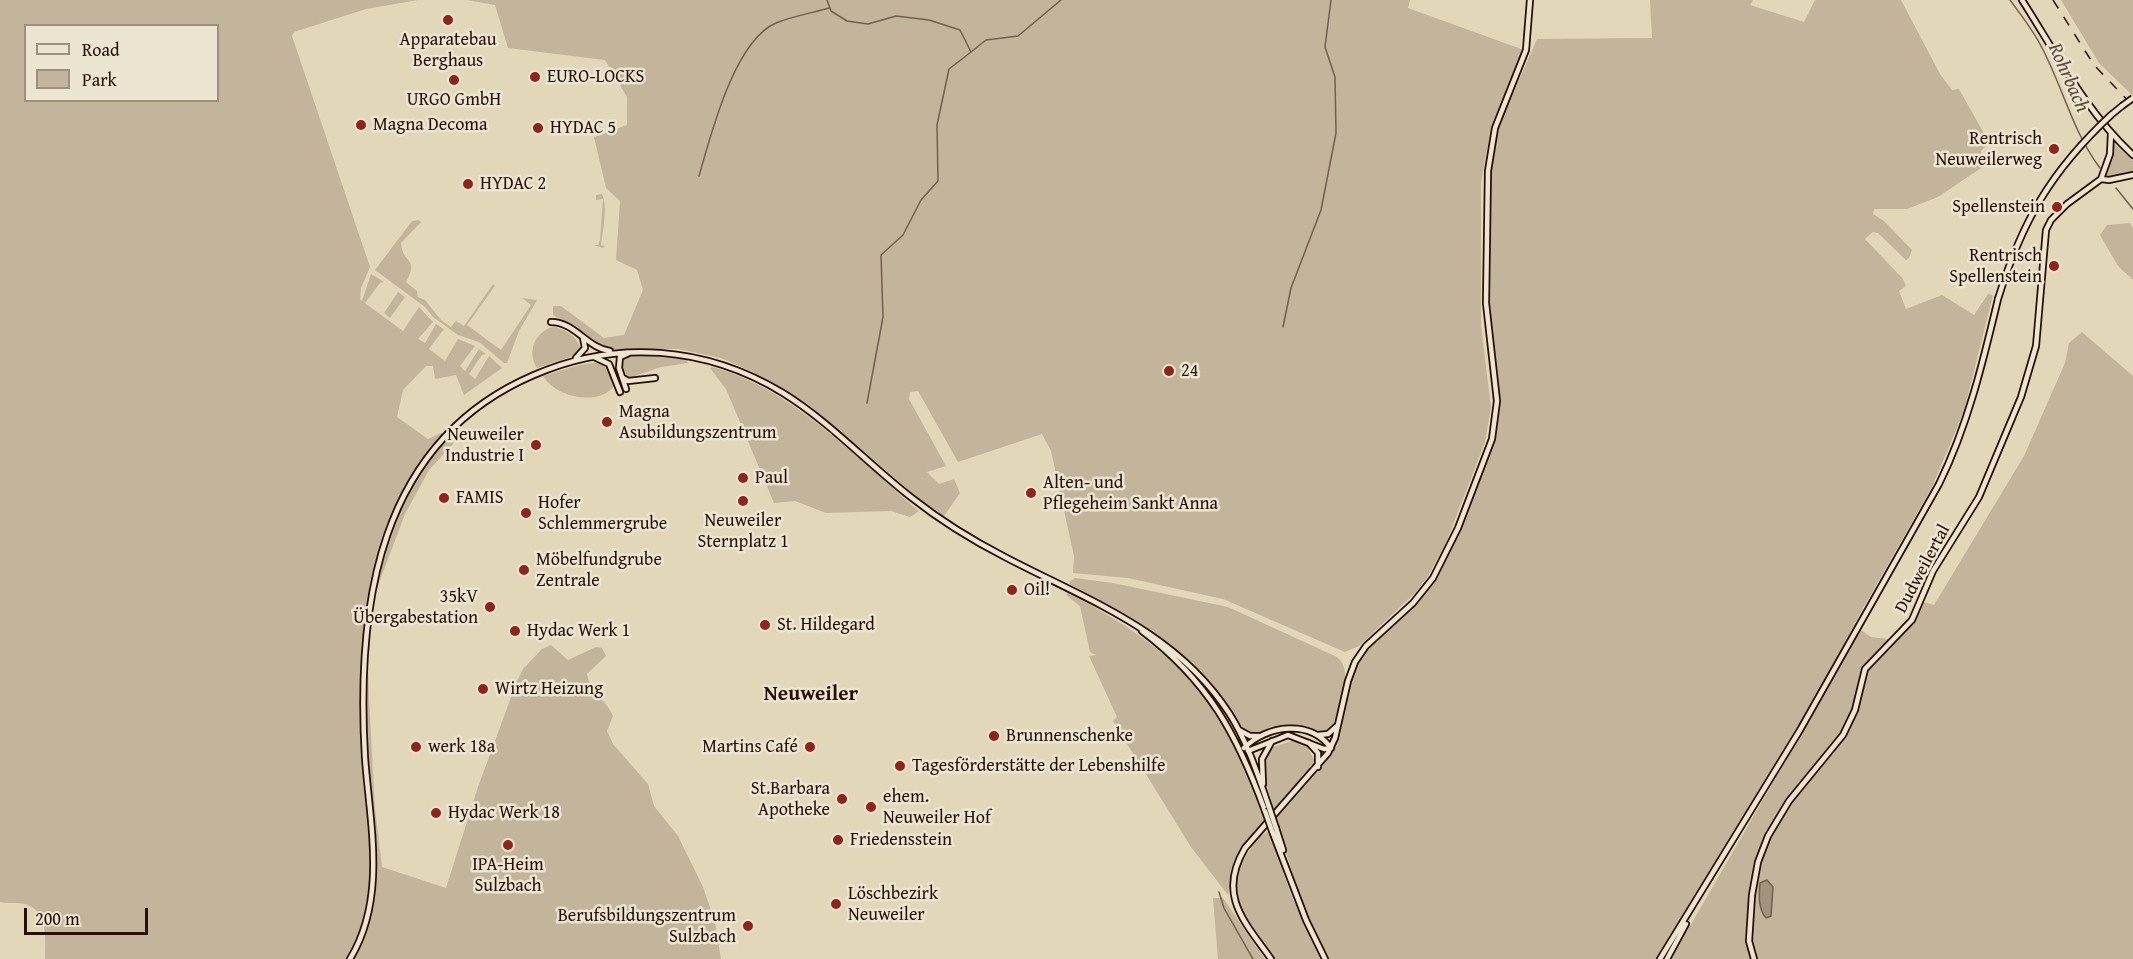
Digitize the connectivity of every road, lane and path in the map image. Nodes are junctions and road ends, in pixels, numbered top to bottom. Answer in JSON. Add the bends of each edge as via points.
{"nodes":[{"id":1,"x":1530,"y":0,"type":"edge"},
{"id":2,"x":2022,"y":0,"type":"edge"},
{"id":3,"x":2133,"y":98,"type":"edge"},
{"id":4,"x":2111,"y":133,"type":"junction"},
{"id":5,"x":2133,"y":155,"type":"edge"},
{"id":6,"x":2133,"y":175,"type":"edge"},
{"id":7,"x":2101,"y":179,"type":"junction"},
{"id":8,"x":551,"y":322,"type":"dead end"},
{"id":9,"x":579,"y":334,"type":"junction"},
{"id":10,"x":634,"y":351,"type":"junction"},
{"id":11,"x":616,"y":352,"type":"junction"},
{"id":12,"x":588,"y":357,"type":"junction"},
{"id":13,"x":571,"y":362,"type":"junction"},
{"id":14,"x":622,"y":378,"type":"junction"},
{"id":15,"x":655,"y":378,"type":"dead end"},
{"id":16,"x":1124,"y":617,"type":"junction"},
{"id":17,"x":1338,"y":725,"type":"junction"},
{"id":18,"x":1238,"y":730,"type":"junction"},
{"id":19,"x":1316,"y":735,"type":"junction"},
{"id":20,"x":1262,"y":736,"type":"junction"},
{"id":21,"x":1273,"y":740,"type":"junction"},
{"id":22,"x":1307,"y":741,"type":"junction"},
{"id":23,"x":1331,"y":748,"type":"junction"},
{"id":24,"x":1245,"y":749,"type":"junction"},
{"id":25,"x":1318,"y":767,"type":"junction"},
{"id":26,"x":1266,"y":798,"type":"junction"},
{"id":27,"x":1267,"y":809,"type":"junction"},
{"id":28,"x":1716,"y":872,"type":"junction"},
{"id":29,"x":350,"y":959,"type":"edge"},
{"id":30,"x":1271,"y":959,"type":"edge"},
{"id":31,"x":1325,"y":959,"type":"edge"},
{"id":32,"x":1660,"y":959,"type":"edge"},
{"id":33,"x":1667,"y":959,"type":"edge"},
{"id":34,"x":1754,"y":959,"type":"edge"}],
"edges":[{"from":1,"to":17,"type":"main road","via":[[1528,39],[1496,128],[1488,171],[1486,312],[1497,401],[1492,439],[1439,569],[1419,597],[1366,646],[1355,662]]},
{"from":2,"to":4,"type":"main road"},
{"from":3,"to":28,"type":"main road","bridge":true,"via":[[2072,154],[2040,197],[2022,232],[1998,299],[1963,427],[1945,472]]},
{"from":4,"to":5,"type":"main road"},
{"from":4,"to":7,"type":"main road","via":[[2110,154]]},
{"from":6,"to":7,"type":"main road"},
{"from":7,"to":34,"type":"main road","name":"Dudweilertal","via":[[2074,197],[2051,220],[2045,235],[2031,370],[1983,488],[1934,571],[1912,620],[1865,669],[1843,735],[1789,801],[1765,843],[1752,895],[1749,941]]},
{"from":8,"to":9,"type":"main road","via":[[564,324]]},
{"from":9,"to":11,"type":"main road","via":[[600,349]]},
{"from":9,"to":13,"type":"main road","via":[[585,348]]},
{"from":10,"to":11,"type":"main road"},
{"from":10,"to":14,"type":"main road","via":[[619,360]]},
{"from":10,"to":16,"type":"main road","via":[[701,358],[763,382],[808,411],[908,495],[954,528]]},
{"from":11,"to":12,"type":"main road"},
{"from":12,"to":13,"type":"main road"},
{"from":12,"to":14,"type":"main road","via":[[609,364],[623,391]]},
{"from":13,"to":29,"type":"main road","via":[[526,378],[485,401],[442,439],[426,459],[393,517],[377,565],[367,618],[363,675],[372,892],[364,932]]},
{"from":14,"to":15,"type":"main road"},
{"from":16,"to":18,"type":"main road","via":[[1164,642],[1190,666],[1222,702]]},
{"from":16,"to":24,"type":"main road","via":[[1196,679]]},
{"from":17,"to":19,"type":"main road","via":[[1328,734]]},
{"from":17,"to":23,"type":"main road"},
{"from":18,"to":20,"type":"main road"},
{"from":18,"to":24,"type":"main road"},
{"from":19,"to":20,"type":"main road","via":[[1292,727]]},
{"from":19,"to":23,"type":"main road"},
{"from":20,"to":24,"type":"main road"},
{"from":21,"to":22,"type":"main road","via":[[1288,735]]},
{"from":21,"to":24,"type":"main road"},
{"from":21,"to":26,"type":"main road","via":[[1262,759]]},
{"from":22,"to":23,"type":"main road"},
{"from":22,"to":25,"type":"main road","via":[[1318,753]]},
{"from":23,"to":25,"type":"main road"},
{"from":24,"to":26,"type":"main road"},
{"from":24,"to":27,"type":"main road"},
{"from":25,"to":30,"type":"main road","via":[[1245,848],[1234,872],[1237,909]]},
{"from":26,"to":27,"type":"main road"},
{"from":27,"to":31,"type":"main road","bridge":true,"via":[[1296,893]]},
{"from":28,"to":32,"type":"main road"},
{"from":28,"to":33,"type":"main road"}]}
